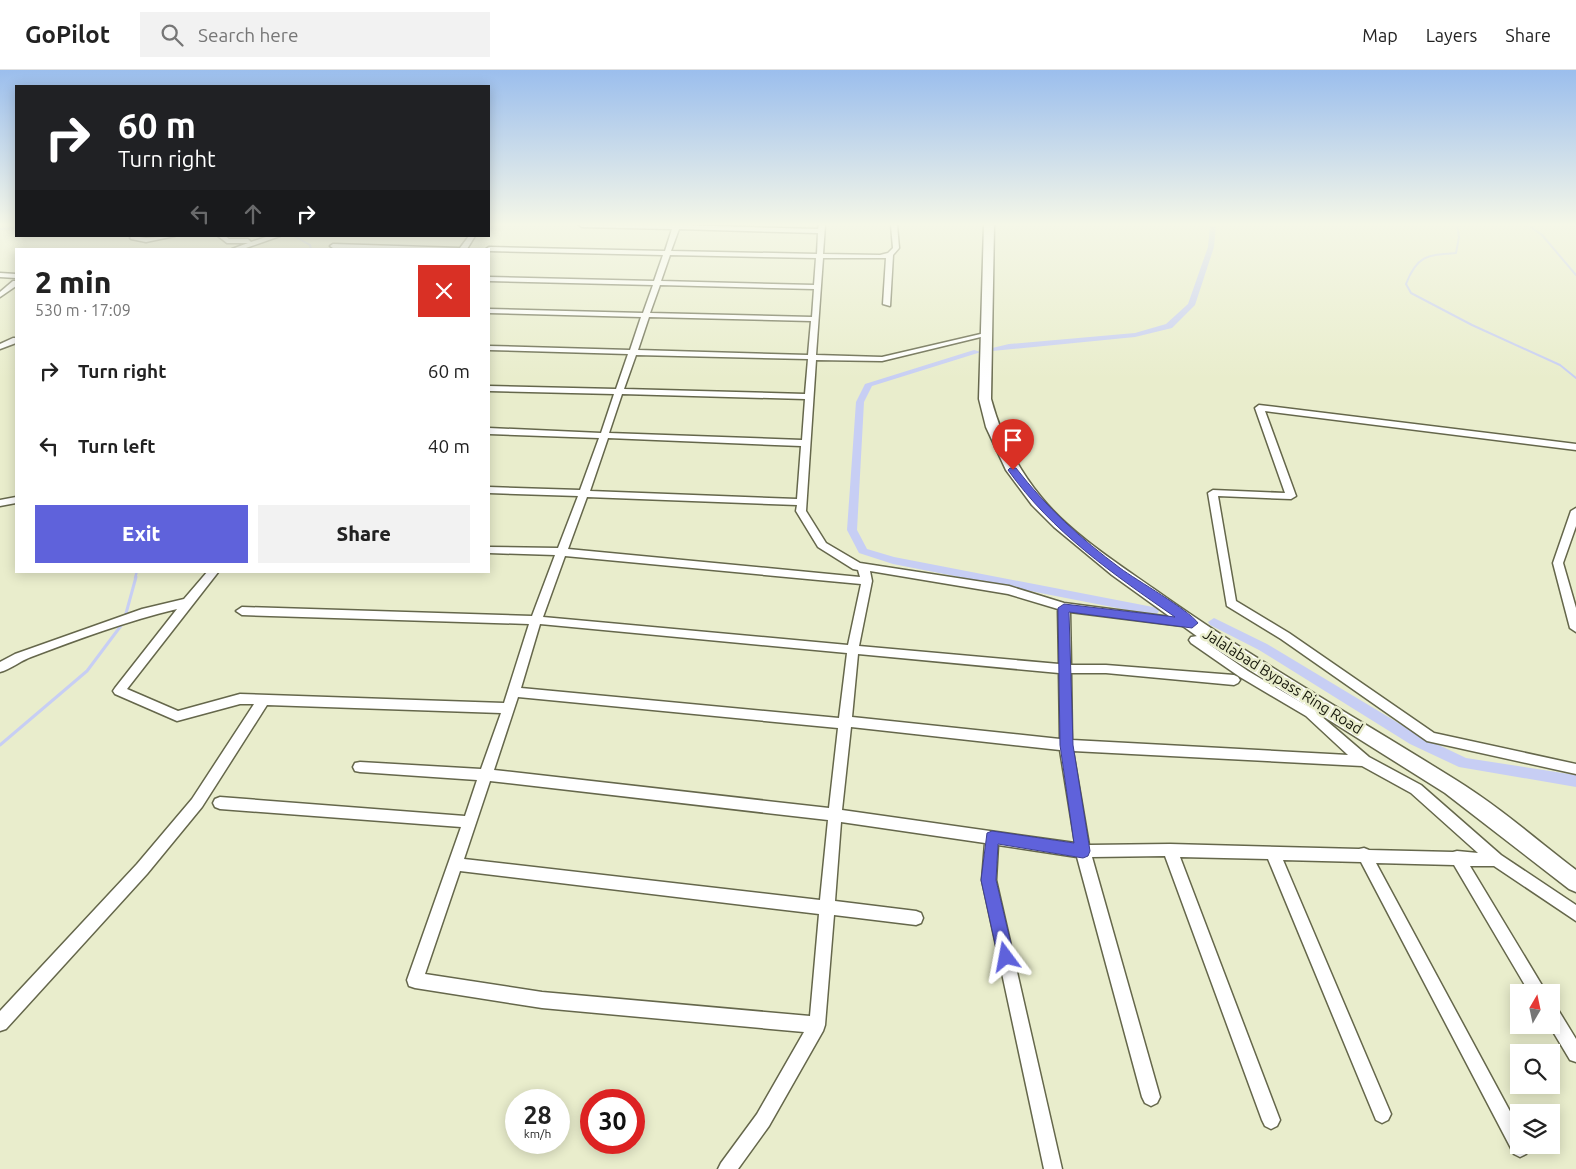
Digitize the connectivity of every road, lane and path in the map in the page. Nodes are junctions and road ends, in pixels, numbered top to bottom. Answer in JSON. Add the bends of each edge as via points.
{"nodes":[{"id":1,"x":658,"y":276,"type":"edge"},
{"id":2,"x":819,"y":276,"type":"edge"},
{"id":3,"x":889,"y":276,"type":"edge"},
{"id":4,"x":987,"y":276,"type":"edge"},
{"id":5,"x":490,"y":279,"type":"edge"},
{"id":6,"x":655,"y":283,"type":"junction"},
{"id":7,"x":15,"y":284,"type":"edge"},
{"id":8,"x":818,"y":287,"type":"junction"},
{"id":9,"x":0,"y":295,"type":"edge"},
{"id":10,"x":887,"y":304,"type":"dead end"},
{"id":11,"x":490,"y":311,"type":"edge"},
{"id":12,"x":646,"y":315,"type":"junction"},
{"id":13,"x":815,"y":319,"type":"junction"},
{"id":14,"x":985,"y":335,"type":"junction"},
{"id":15,"x":15,"y":340,"type":"edge"},
{"id":16,"x":0,"y":347,"type":"edge"},
{"id":17,"x":490,"y":348,"type":"edge"},
{"id":18,"x":632,"y":352,"type":"junction"},
{"id":19,"x":812,"y":357,"type":"junction"},
{"id":20,"x":490,"y":388,"type":"edge"},
{"id":21,"x":619,"y":392,"type":"junction"},
{"id":22,"x":809,"y":397,"type":"junction"},
{"id":23,"x":490,"y":432,"type":"edge"},
{"id":24,"x":603,"y":436,"type":"junction"},
{"id":25,"x":806,"y":443,"type":"junction"},
{"id":26,"x":1576,"y":447,"type":"edge"},
{"id":27,"x":490,"y":490,"type":"edge"},
{"id":28,"x":584,"y":493,"type":"junction"},
{"id":29,"x":15,"y":500,"type":"edge"},
{"id":30,"x":801,"y":502,"type":"junction"},
{"id":31,"x":0,"y":503,"type":"edge"},
{"id":32,"x":1576,"y":511,"type":"edge"},
{"id":33,"x":490,"y":550,"type":"edge"},
{"id":34,"x":562,"y":552,"type":"junction"},
{"id":35,"x":212,"y":573,"type":"edge"},
{"id":36,"x":865,"y":574,"type":"junction"},
{"id":37,"x":188,"y":602,"type":"junction"},
{"id":38,"x":1064,"y":608,"type":"junction"},
{"id":39,"x":242,"y":611,"type":"dead end"},
{"id":40,"x":536,"y":620,"type":"junction"},
{"id":41,"x":1192,"y":623,"type":"junction"},
{"id":42,"x":1576,"y":628,"type":"edge"},
{"id":43,"x":1211,"y":638,"type":"junction"},
{"id":44,"x":853,"y":649,"type":"junction"},
{"id":45,"x":0,"y":668,"type":"edge"},
{"id":46,"x":1066,"y":669,"type":"junction"},
{"id":47,"x":1234,"y":680,"type":"dead end"},
{"id":48,"x":514,"y":692,"type":"junction"},
{"id":49,"x":263,"y":700,"type":"junction"},
{"id":50,"x":509,"y":708,"type":"junction"},
{"id":51,"x":845,"y":720,"type":"junction"},
{"id":52,"x":1066,"y":745,"type":"junction"},
{"id":53,"x":1364,"y":761,"type":"junction"},
{"id":54,"x":360,"y":767,"type":"dead end"},
{"id":55,"x":1576,"y":769,"type":"edge"},
{"id":56,"x":486,"y":775,"type":"junction"},
{"id":57,"x":220,"y":803,"type":"dead end"},
{"id":58,"x":835,"y":815,"type":"junction"},
{"id":59,"x":468,"y":822,"type":"junction"},
{"id":60,"x":992,"y":837,"type":"junction"},
{"id":61,"x":1170,"y":850,"type":"junction"},
{"id":62,"x":1083,"y":851,"type":"junction"},
{"id":63,"x":1273,"y":854,"type":"junction"},
{"id":64,"x":1364,"y":854,"type":"junction"},
{"id":65,"x":1457,"y":857,"type":"junction"},
{"id":66,"x":1496,"y":860,"type":"junction"},
{"id":67,"x":455,"y":864,"type":"junction"},
{"id":68,"x":1576,"y":882,"type":"edge"},
{"id":69,"x":828,"y":908,"type":"junction"},
{"id":70,"x":1576,"y":914,"type":"edge"},
{"id":71,"x":916,"y":918,"type":"dead end"},
{"id":72,"x":1533,"y":984,"type":"edge"},
{"id":73,"x":0,"y":1023,"type":"edge"},
{"id":74,"x":817,"y":1025,"type":"junction"},
{"id":75,"x":1560,"y":1028,"type":"edge"},
{"id":76,"x":1576,"y":1054,"type":"edge"},
{"id":77,"x":1151,"y":1097,"type":"dead end"},
{"id":78,"x":1382,"y":1114,"type":"dead end"},
{"id":79,"x":1271,"y":1120,"type":"dead end"},
{"id":80,"x":1510,"y":1129,"type":"edge"},
{"id":81,"x":727,"y":1169,"type":"edge"},
{"id":82,"x":1053,"y":1169,"type":"edge"}],
"edges":[{"from":1,"to":6,"type":"street"},
{"from":2,"to":8,"type":"street"},
{"from":3,"to":10,"type":"street"},
{"from":4,"to":14,"type":"highway","name":"Jalalabad Bypass Ring Road"},
{"from":5,"to":6,"type":"street"},
{"from":6,"to":8,"type":"street"},
{"from":6,"to":12,"type":"street"},
{"from":7,"to":9,"type":"street"},
{"from":8,"to":13,"type":"street"},
{"from":11,"to":12,"type":"street"},
{"from":12,"to":13,"type":"street"},
{"from":12,"to":18,"type":"street"},
{"from":13,"to":19,"type":"street"},
{"from":14,"to":19,"type":"street","via":[[882,359]]},
{"from":14,"to":41,"type":"highway","name":"Jalalabad Bypass Ring Road","via":[[985,398],[992,427],[1013,470],[1058,524],[1117,571]]},
{"from":15,"to":16,"type":"street"},
{"from":17,"to":18,"type":"street"},
{"from":18,"to":19,"type":"street"},
{"from":18,"to":21,"type":"street"},
{"from":19,"to":22,"type":"street"},
{"from":20,"to":21,"type":"street"},
{"from":21,"to":22,"type":"street"},
{"from":21,"to":24,"type":"street"},
{"from":22,"to":25,"type":"street"},
{"from":23,"to":24,"type":"street"},
{"from":24,"to":25,"type":"street"},
{"from":24,"to":28,"type":"street"},
{"from":25,"to":30,"type":"street"},
{"from":26,"to":55,"type":"street","via":[[1259,408],[1291,496],[1213,493],[1231,603],[1285,636],[1431,737]]},
{"from":27,"to":28,"type":"street"},
{"from":28,"to":30,"type":"street"},
{"from":28,"to":34,"type":"street"},
{"from":29,"to":31,"type":"street"},
{"from":30,"to":36,"type":"street","via":[[801,511],[822,545]]},
{"from":32,"to":42,"type":"street","via":[[1558,563]]},
{"from":33,"to":34,"type":"street"},
{"from":34,"to":36,"type":"street"},
{"from":34,"to":40,"type":"street"},
{"from":35,"to":37,"type":"street"},
{"from":36,"to":38,"type":"street","via":[[973,583],[1009,590]]},
{"from":36,"to":44,"type":"street"},
{"from":37,"to":45,"type":"street","via":[[146,612],[51,645]]},
{"from":37,"to":49,"type":"street","via":[[119,691],[178,716],[240,699]]},
{"from":38,"to":41,"type":"street"},
{"from":38,"to":46,"type":"street"},
{"from":39,"to":40,"type":"street"},
{"from":40,"to":44,"type":"street"},
{"from":40,"to":48,"type":"street"},
{"from":41,"to":43,"type":"highway","name":"Jalalabad Bypass Ring Road"},
{"from":43,"to":53,"type":"street","via":[[1195,640],[1310,713]]},
{"from":43,"to":68,"type":"highway","name":"Jalalabad Bypass Ring Road","via":[[1452,787]]},
{"from":44,"to":46,"type":"street"},
{"from":44,"to":51,"type":"street"},
{"from":46,"to":47,"type":"street","via":[[1106,669]]},
{"from":46,"to":52,"type":"street"},
{"from":48,"to":50,"type":"street"},
{"from":48,"to":51,"type":"street","via":[[840,723]]},
{"from":49,"to":50,"type":"street"},
{"from":49,"to":73,"type":"street","via":[[197,804],[142,869]]},
{"from":50,"to":56,"type":"street"},
{"from":51,"to":52,"type":"street"},
{"from":51,"to":58,"type":"street"},
{"from":52,"to":53,"type":"street"},
{"from":52,"to":62,"type":"street"},
{"from":53,"to":66,"type":"street","via":[[1416,789]]},
{"from":54,"to":56,"type":"street"},
{"from":56,"to":58,"type":"street"},
{"from":56,"to":59,"type":"street"},
{"from":57,"to":59,"type":"street"},
{"from":58,"to":60,"type":"street"},
{"from":58,"to":69,"type":"street"},
{"from":59,"to":67,"type":"street"},
{"from":60,"to":62,"type":"street"},
{"from":60,"to":82,"type":"street","via":[[989,880]]},
{"from":61,"to":62,"type":"street"},
{"from":61,"to":63,"type":"street"},
{"from":61,"to":79,"type":"street"},
{"from":62,"to":77,"type":"street"},
{"from":63,"to":64,"type":"street"},
{"from":63,"to":78,"type":"street"},
{"from":64,"to":65,"type":"street"},
{"from":64,"to":80,"type":"street"},
{"from":65,"to":66,"type":"street"},
{"from":65,"to":72,"type":"street"},
{"from":66,"to":70,"type":"street"},
{"from":67,"to":69,"type":"street"},
{"from":67,"to":74,"type":"street","via":[[415,980],[542,1000]]},
{"from":69,"to":71,"type":"street"},
{"from":69,"to":74,"type":"street"},
{"from":74,"to":81,"type":"street","via":[[763,1120]]},
{"from":75,"to":76,"type":"street"}]}
